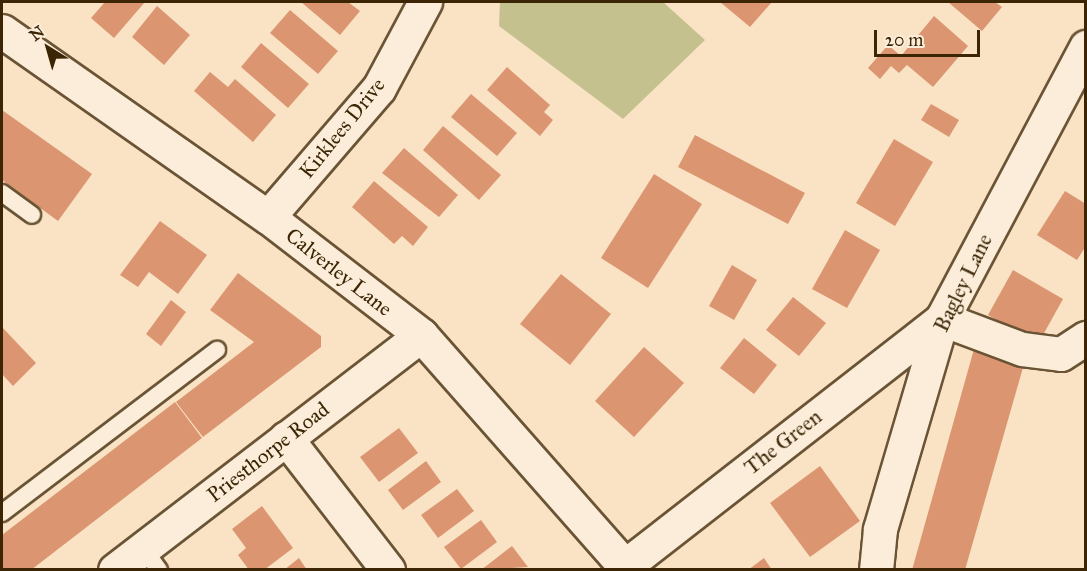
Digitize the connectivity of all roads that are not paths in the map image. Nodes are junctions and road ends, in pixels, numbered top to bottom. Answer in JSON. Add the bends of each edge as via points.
{"nodes":[{"id":1,"x":425,"y":2,"type":"edge"},
{"id":2,"x":2,"y":31,"type":"edge"},
{"id":3,"x":1086,"y":47,"type":"edge"},
{"id":4,"x":2,"y":193,"type":"edge"},
{"id":5,"x":32,"y":215,"type":"dead end"},
{"id":6,"x":268,"y":217,"type":"junction"},
{"id":7,"x":942,"y":319,"type":"junction"},
{"id":8,"x":420,"y":335,"type":"junction"},
{"id":9,"x":1086,"y":338,"type":"edge"},
{"id":10,"x":217,"y":350,"type":"dead end"},
{"id":11,"x":286,"y":438,"type":"junction"},
{"id":12,"x":2,"y":513,"type":"edge"},
{"id":13,"x":151,"y":559,"type":"edge"},
{"id":14,"x":626,"y":568,"type":"edge"},
{"id":15,"x":115,"y":570,"type":"edge"},
{"id":16,"x":388,"y":570,"type":"edge"},
{"id":17,"x":876,"y":570,"type":"edge"}],
"edges":[{"from":1,"to":6,"type":"street","name":"Kirklees Drive","via":[[380,88]]},
{"from":2,"to":6,"type":"street","name":"Calverley Lane"},
{"from":3,"to":7,"type":"street","name":"Bagley Lane"},
{"from":4,"to":5,"type":"lane"},
{"from":6,"to":8,"type":"street","name":"Calverley Lane"},
{"from":7,"to":9,"type":"street","via":[[1022,349],[1060,354]]},
{"from":7,"to":14,"type":"street","name":"The Green"},
{"from":7,"to":17,"type":"street","name":"Bagley Lane","via":[[880,529]]},
{"from":8,"to":11,"type":"street","name":"Priesthorpe Road"},
{"from":8,"to":14,"type":"street","name":"Calverley Lane"},
{"from":10,"to":12,"type":"lane"},
{"from":11,"to":13,"type":"street","name":"Priesthorpe Road"},
{"from":11,"to":16,"type":"street"},
{"from":13,"to":15,"type":"street","name":"Priesthorpe Road"}]}
